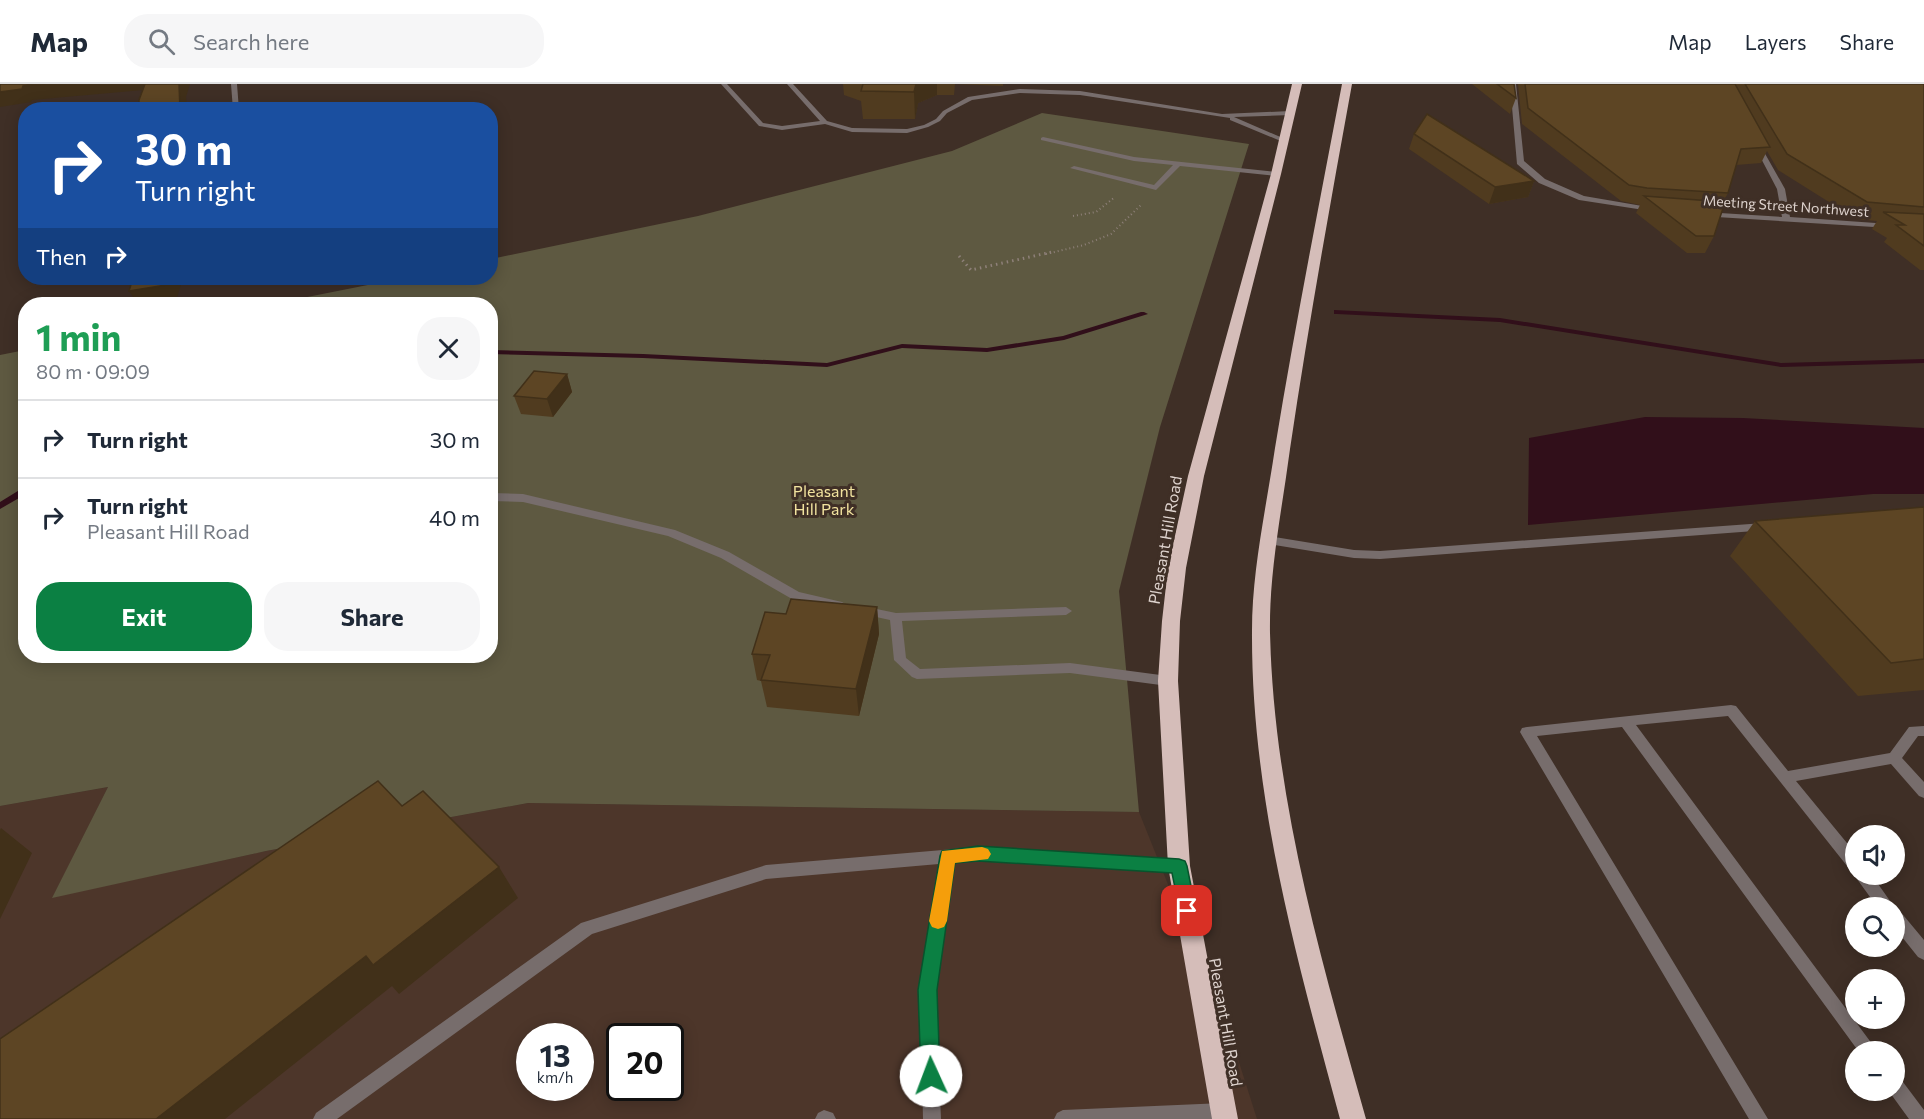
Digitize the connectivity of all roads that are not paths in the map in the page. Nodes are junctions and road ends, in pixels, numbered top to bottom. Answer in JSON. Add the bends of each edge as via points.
{"nodes":[{"id":1,"x":234,"y":84,"type":"edge"},
{"id":2,"x":724,"y":84,"type":"edge"},
{"id":3,"x":790,"y":84,"type":"edge"},
{"id":4,"x":1081,"y":84,"type":"edge"},
{"id":5,"x":1297,"y":84,"type":"edge"},
{"id":6,"x":1347,"y":84,"type":"edge"},
{"id":7,"x":1513,"y":84,"type":"edge"},
{"id":8,"x":987,"y":85,"type":"edge"},
{"id":9,"x":1080,"y":93,"type":"junction"},
{"id":10,"x":989,"y":95,"type":"junction"},
{"id":11,"x":235,"y":102,"type":"edge"},
{"id":12,"x":1290,"y":113,"type":"junction"},
{"id":13,"x":1222,"y":116,"type":"junction"},
{"id":14,"x":825,"y":122,"type":"junction"},
{"id":15,"x":1754,"y":138,"type":"edge"},
{"id":16,"x":1043,"y":139,"type":"dead end"},
{"id":17,"x":1283,"y":140,"type":"junction"},
{"id":18,"x":1179,"y":164,"type":"junction"},
{"id":19,"x":1074,"y":168,"type":"dead end"},
{"id":20,"x":1276,"y":174,"type":"junction"},
{"id":21,"x":1662,"y":211,"type":"edge"},
{"id":22,"x":1696,"y":213,"type":"edge"},
{"id":23,"x":1787,"y":220,"type":"junction"},
{"id":24,"x":1901,"y":227,"type":"edge"},
{"id":25,"x":498,"y":497,"type":"edge"},
{"id":26,"x":1782,"y":525,"type":"edge"},
{"id":27,"x":1269,"y":540,"type":"junction"},
{"id":28,"x":1066,"y":611,"type":"dead end"},
{"id":29,"x":896,"y":617,"type":"junction"},
{"id":30,"x":1168,"y":681,"type":"junction"},
{"id":31,"x":1625,"y":721,"type":"junction"},
{"id":32,"x":1924,"y":731,"type":"edge"},
{"id":33,"x":1894,"y":758,"type":"junction"},
{"id":34,"x":1924,"y":772,"type":"edge"},
{"id":35,"x":1908,"y":774,"type":"junction"},
{"id":36,"x":1784,"y":777,"type":"junction"},
{"id":37,"x":1924,"y":792,"type":"edge"},
{"id":38,"x":1845,"y":852,"type":"edge"},
{"id":39,"x":948,"y":856,"type":"junction"},
{"id":40,"x":1179,"y":866,"type":"junction"},
{"id":41,"x":1870,"y":885,"type":"edge"},
{"id":42,"x":1880,"y":897,"type":"edge"},
{"id":43,"x":1905,"y":929,"type":"edge"},
{"id":44,"x":1924,"y":952,"type":"edge"},
{"id":45,"x":1862,"y":1041,"type":"edge"},
{"id":46,"x":1905,"y":1099,"type":"edge"},
{"id":47,"x":1224,"y":1115,"type":"edge"},
{"id":48,"x":322,"y":1119,"type":"edge"},
{"id":49,"x":932,"y":1119,"type":"edge"},
{"id":50,"x":1063,"y":1119,"type":"edge"},
{"id":51,"x":1353,"y":1119,"type":"edge"},
{"id":52,"x":1759,"y":1119,"type":"edge"},
{"id":53,"x":1920,"y":1119,"type":"edge"}],
"edges":[{"from":1,"to":11,"type":"street"},
{"from":2,"to":14,"type":"street","via":[[761,125],[782,128]]},
{"from":3,"to":14,"type":"street"},
{"from":4,"to":9,"type":"street"},
{"from":5,"to":12,"type":"highway","name":"Pleasant Hill Road"},
{"from":6,"to":27,"type":"highway","via":[[1294,372]]},
{"from":7,"to":21,"type":"street","via":[[1520,162],[1527,169],[1542,181],[1582,198]]},
{"from":8,"to":10,"type":"street"},
{"from":9,"to":10,"type":"street","via":[[1020,91]]},
{"from":9,"to":13,"type":"street"},
{"from":10,"to":14,"type":"street","via":[[964,101],[932,123],[907,131],[852,130]]},
{"from":12,"to":13,"type":"street"},
{"from":12,"to":17,"type":"highway","name":"Pleasant Hill Road"},
{"from":13,"to":17,"type":"street"},
{"from":15,"to":23,"type":"street","via":[[1781,189]]},
{"from":16,"to":18,"type":"street","via":[[1134,159]]},
{"from":17,"to":20,"type":"highway","name":"Pleasant Hill Road"},
{"from":18,"to":19,"type":"street","via":[[1156,188]]},
{"from":18,"to":20,"type":"street"},
{"from":20,"to":30,"type":"highway","name":"Pleasant Hill Road","via":[[1196,476],[1177,567]]},
{"from":22,"to":23,"type":"street","name":"Meeting Street Northwest"},
{"from":23,"to":24,"type":"street","name":"Meeting Street Northwest"},
{"from":25,"to":29,"type":"street","via":[[523,498],[671,533],[725,555],[796,596]]},
{"from":26,"to":27,"type":"street","via":[[1380,555]]},
{"from":27,"to":51,"type":"highway","via":[[1261,631],[1263,698],[1273,778],[1308,956]]},
{"from":28,"to":29,"type":"street"},
{"from":29,"to":30,"type":"street","via":[[900,660],[917,674],[1070,668]]},
{"from":30,"to":40,"type":"highway","name":"Pleasant Hill Road"},
{"from":31,"to":36,"type":"street","via":[[1731,710]]},
{"from":31,"to":45,"type":"street"},
{"from":31,"to":52,"type":"street","via":[[1527,732]]},
{"from":32,"to":33,"type":"street","via":[[1914,731]]},
{"from":33,"to":35,"type":"street"},
{"from":33,"to":36,"type":"street"},
{"from":34,"to":35,"type":"street"},
{"from":35,"to":37,"type":"street"},
{"from":36,"to":38,"type":"street"},
{"from":39,"to":40,"type":"street","via":[[978,854]]},
{"from":39,"to":48,"type":"street","via":[[766,872],[587,928]]},
{"from":39,"to":49,"type":"street","via":[[928,990]]},
{"from":40,"to":47,"type":"highway","name":"Pleasant Hill Road"},
{"from":41,"to":42,"type":"street"},
{"from":43,"to":44,"type":"street"},
{"from":46,"to":53,"type":"street"},
{"from":47,"to":50,"type":"street"}]}
